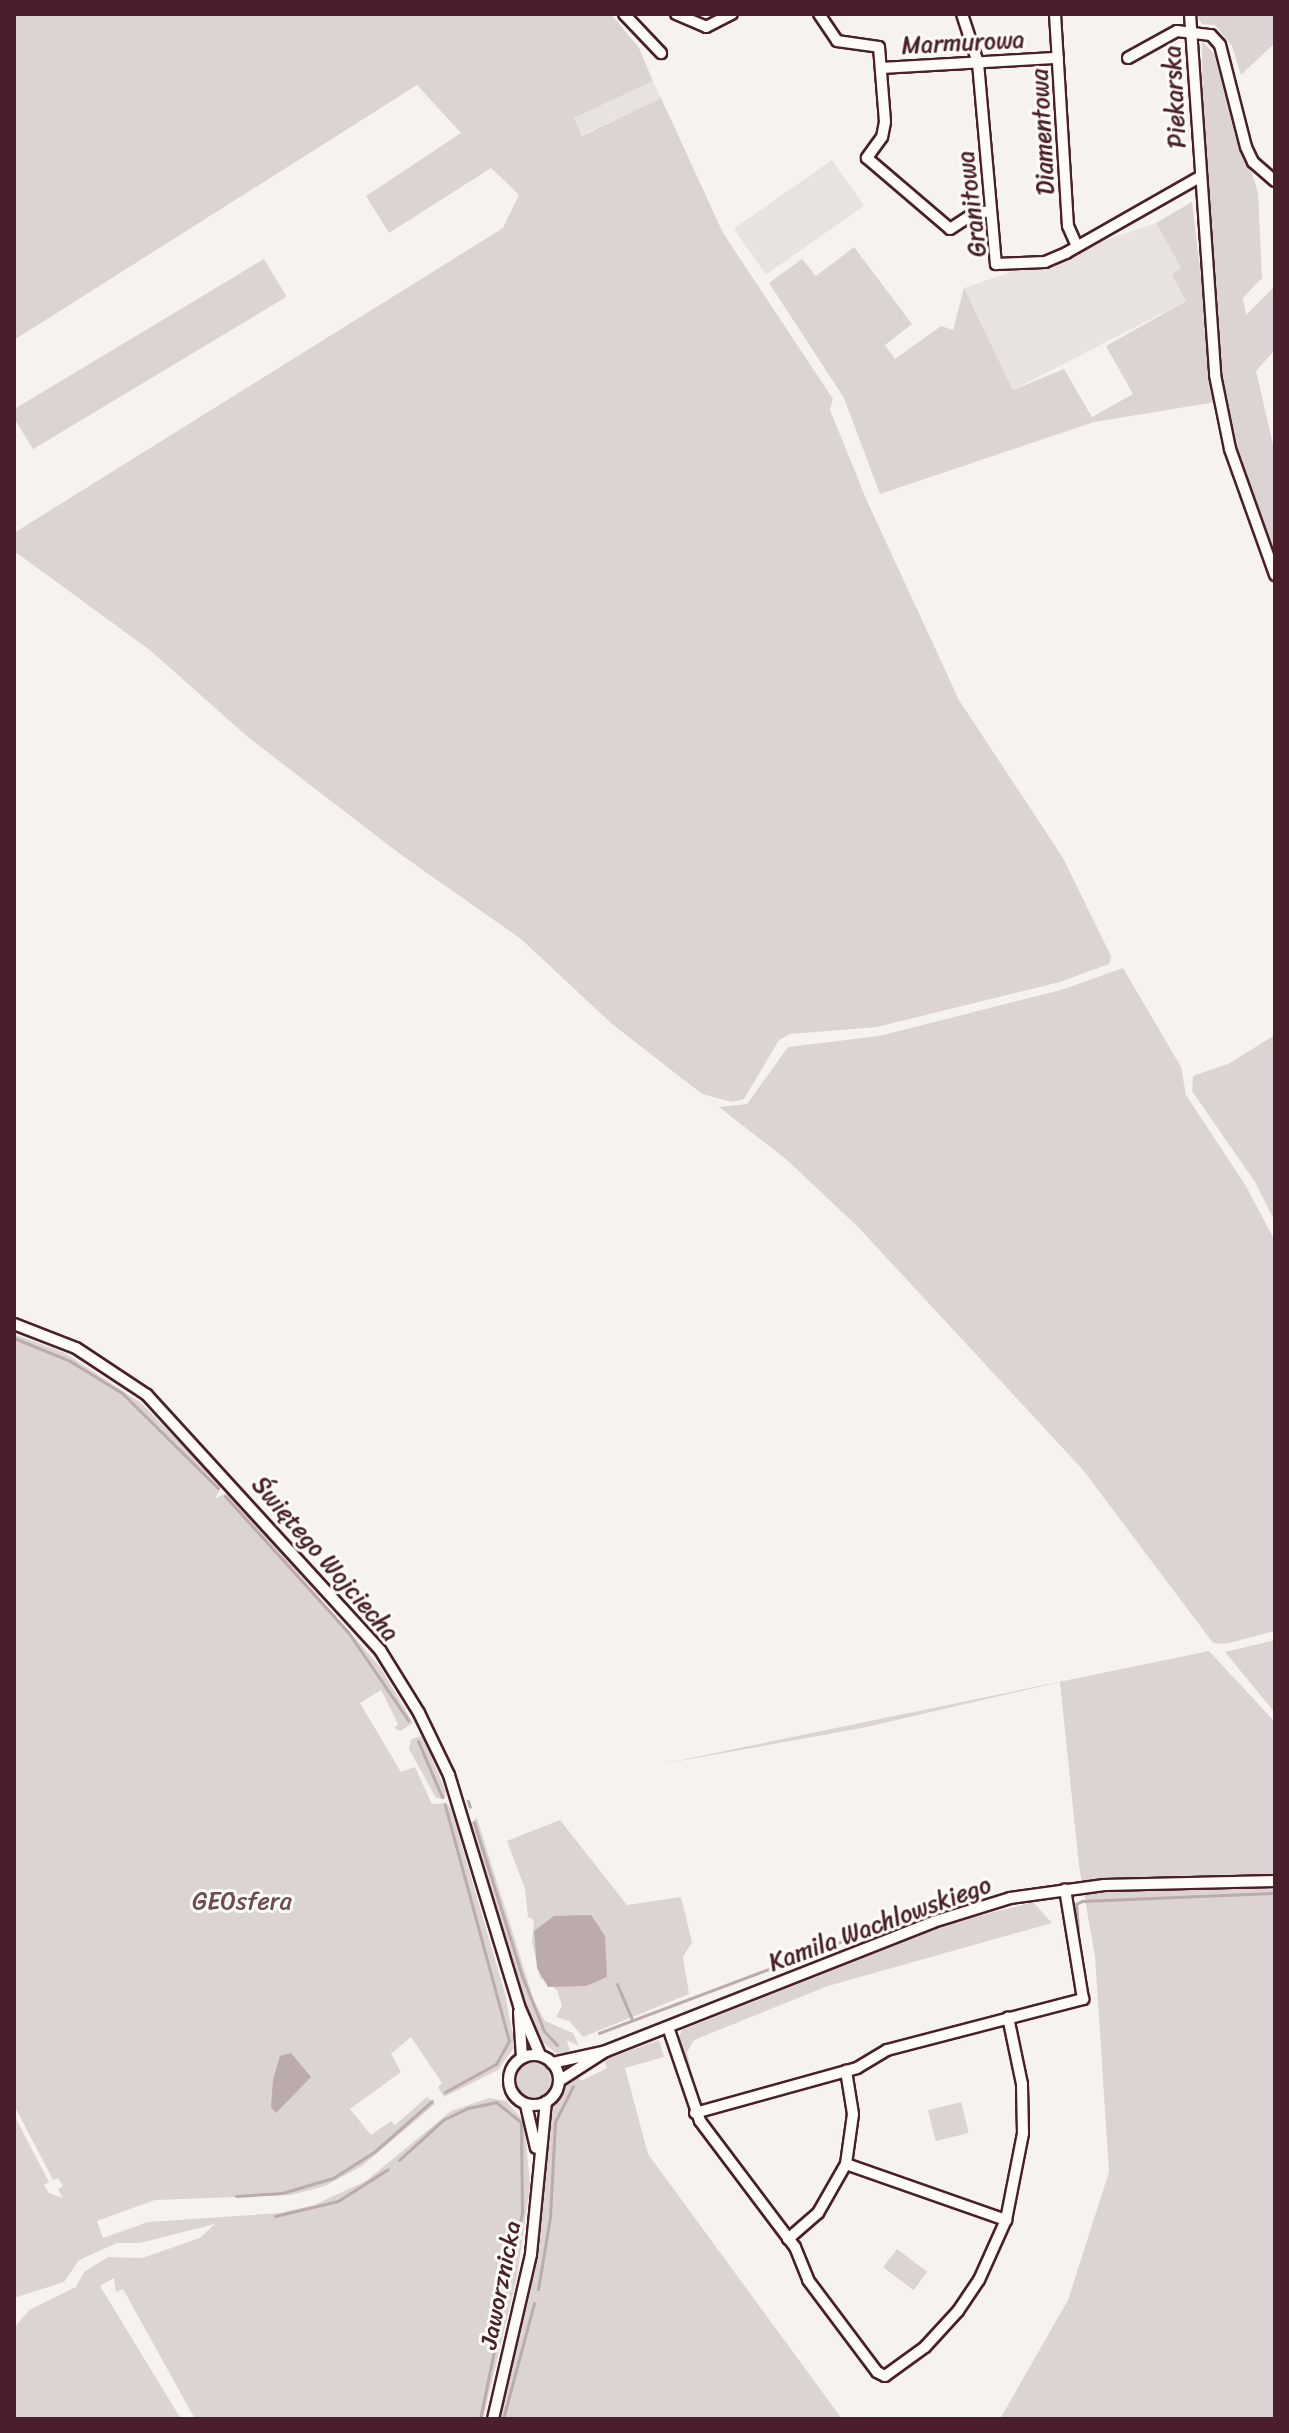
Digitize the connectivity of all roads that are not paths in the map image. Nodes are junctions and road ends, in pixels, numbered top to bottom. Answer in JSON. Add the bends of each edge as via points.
{"nodes":[{"id":1,"x":624,"y":14,"type":"edge"},
{"id":2,"x":676,"y":14,"type":"edge"},
{"id":3,"x":732,"y":14,"type":"edge"},
{"id":4,"x":819,"y":14,"type":"edge"},
{"id":5,"x":962,"y":14,"type":"edge"},
{"id":6,"x":1055,"y":14,"type":"edge"},
{"id":7,"x":1190,"y":14,"type":"edge"},
{"id":8,"x":1192,"y":30,"type":"junction"},
{"id":9,"x":661,"y":53,"type":"dead end"},
{"id":10,"x":1058,"y":58,"type":"junction"},
{"id":11,"x":1128,"y":58,"type":"dead end"},
{"id":12,"x":978,"y":63,"type":"junction"},
{"id":13,"x":882,"y":68,"type":"junction"},
{"id":14,"x":1200,"y":177,"type":"junction"},
{"id":15,"x":1275,"y":181,"type":"edge"},
{"id":16,"x":990,"y":211,"type":"junction"},
{"id":17,"x":1077,"y":246,"type":"junction"},
{"id":18,"x":1275,"y":575,"type":"edge"},
{"id":19,"x":14,"y":1324,"type":"edge"},
{"id":20,"x":1275,"y":1881,"type":"edge"},
{"id":21,"x":1065,"y":1889,"type":"junction"},
{"id":22,"x":519,"y":2006,"type":"junction"},
{"id":23,"x":1008,"y":2017,"type":"junction"},
{"id":24,"x":668,"y":2027,"type":"junction"},
{"id":25,"x":606,"y":2051,"type":"junction"},
{"id":26,"x":540,"y":2055,"type":"junction"},
{"id":27,"x":522,"y":2057,"type":"junction"},
{"id":28,"x":552,"y":2063,"type":"junction"},
{"id":29,"x":846,"y":2071,"type":"junction"},
{"id":30,"x":559,"y":2081,"type":"junction"},
{"id":31,"x":546,"y":2102,"type":"junction"},
{"id":32,"x":526,"y":2105,"type":"junction"},
{"id":33,"x":695,"y":2113,"type":"junction"},
{"id":34,"x":538,"y":2158,"type":"junction"},
{"id":35,"x":846,"y":2164,"type":"junction"},
{"id":36,"x":1006,"y":2220,"type":"junction"},
{"id":37,"x":788,"y":2239,"type":"junction"},
{"id":38,"x":493,"y":2419,"type":"edge"}],
"edges":[{"from":1,"to":9,"type":"street"},
{"from":2,"to":3,"type":"street","via":[[706,27]]},
{"from":4,"to":13,"type":"street","via":[[837,41],[879,47]]},
{"from":5,"to":12,"type":"street","name":"Granitowa"},
{"from":6,"to":10,"type":"street","name":"Diamentowa"},
{"from":7,"to":8,"type":"street","name":"Piekarska"},
{"from":8,"to":11,"type":"street","via":[[1177,31]]},
{"from":8,"to":14,"type":"street","name":"Piekarska"},
{"from":8,"to":15,"type":"street","via":[[1211,35],[1220,45],[1246,147],[1253,162]]},
{"from":10,"to":12,"type":"street","name":"Marmurowa"},
{"from":10,"to":17,"type":"street","name":"Diamentowa","via":[[1068,226]]},
{"from":12,"to":13,"type":"street","name":"Marmurowa"},
{"from":12,"to":16,"type":"street","name":"Granitowa"},
{"from":13,"to":16,"type":"street","name":"Marmurowa","via":[[885,122],[882,137],[867,158],[950,229],[973,214]]},
{"from":14,"to":17,"type":"street","name":"Granitowa"},
{"from":14,"to":18,"type":"street","name":"Piekarska","via":[[1215,375],[1230,449]]},
{"from":16,"to":17,"type":"street","name":"Granitowa","via":[[996,264],[1045,262]]},
{"from":19,"to":22,"type":"street","name":"Świętego Wojciecha","via":[[86,1354],[147,1395],[380,1650],[449,1775]]},
{"from":20,"to":21,"type":"street","name":"Kamila Wachlowskiego"},
{"from":21,"to":23,"type":"street","via":[[1083,1999]]},
{"from":21,"to":24,"type":"street","name":"Kamila Wachlowskiego","via":[[961,1912]]},
{"from":22,"to":26,"type":"street","name":"Świętego Wojciecha"},
{"from":22,"to":27,"type":"street","name":"Świętego Wojciecha"},
{"from":23,"to":29,"type":"street","via":[[887,2050]]},
{"from":23,"to":36,"type":"street","via":[[1022,2084],[1023,2133]]},
{"from":24,"to":25,"type":"street","name":"Kamila Wachlowskiego"},
{"from":24,"to":33,"type":"street"},
{"from":25,"to":28,"type":"street","name":"Kamila Wachlowskiego"},
{"from":25,"to":30,"type":"street","name":"Kamila Wachlowskiego"},
{"from":26,"to":27,"type":"street"},
{"from":26,"to":28,"type":"street"},
{"from":27,"to":32,"type":"street","via":[[508,2081],[513,2096]]},
{"from":28,"to":30,"type":"street"},
{"from":29,"to":33,"type":"street"},
{"from":29,"to":35,"type":"street","via":[[853,2114]]},
{"from":30,"to":31,"type":"street"},
{"from":31,"to":32,"type":"street"},
{"from":31,"to":34,"type":"street","name":"Jaworznicka"},
{"from":32,"to":34,"type":"street","name":"Jaworznicka"},
{"from":33,"to":37,"type":"street"},
{"from":34,"to":38,"type":"street","name":"Jaworznicka","via":[[531,2254]]},
{"from":35,"to":36,"type":"street"},
{"from":35,"to":37,"type":"street","via":[[818,2213]]},
{"from":36,"to":37,"type":"street","via":[[979,2280],[958,2311],[889,2375],[877,2372],[818,2293]]}]}
